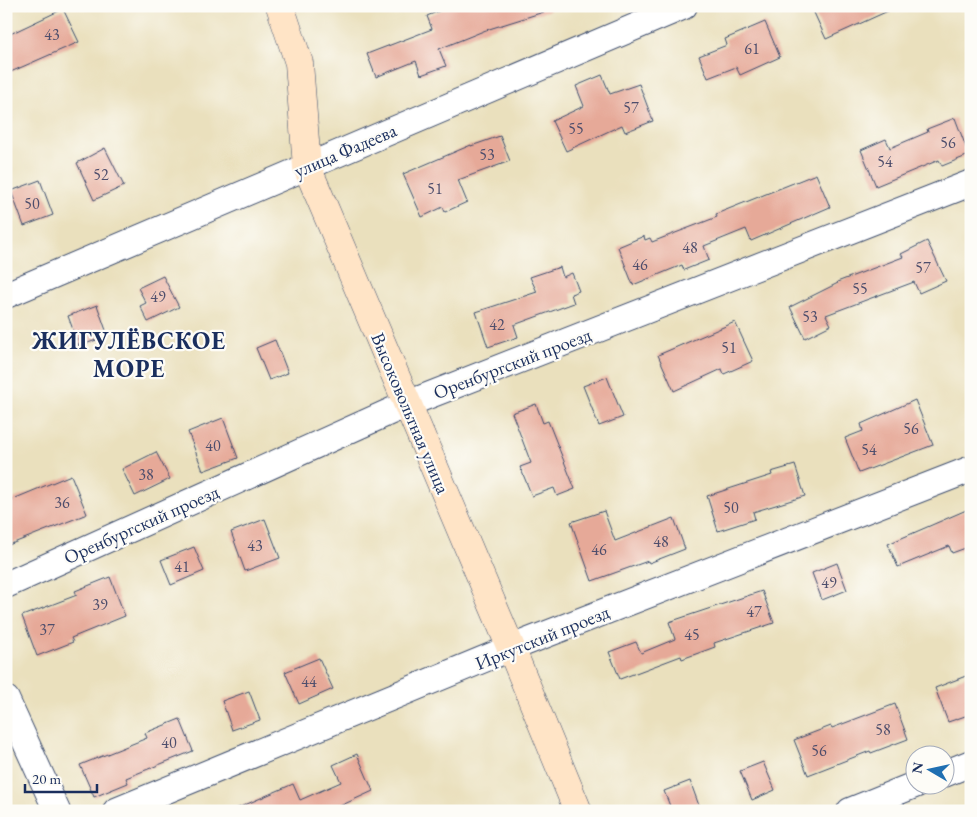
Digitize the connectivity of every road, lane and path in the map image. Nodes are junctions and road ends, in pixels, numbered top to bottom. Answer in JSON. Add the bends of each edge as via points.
{"nodes":[{"id":1,"x":280,"y":6,"type":"edge"},
{"id":2,"x":684,"y":6,"type":"edge"},
{"id":3,"x":307,"y":166,"type":"junction"},
{"id":4,"x":971,"y":183,"type":"edge"},
{"id":5,"x":6,"y":295,"type":"edge"},
{"id":6,"x":407,"y":404,"type":"junction"},
{"id":7,"x":971,"y":469,"type":"edge"},
{"id":8,"x":6,"y":585,"type":"edge"},
{"id":9,"x":511,"y":648,"type":"junction"},
{"id":10,"x":6,"y":699,"type":"edge"},
{"id":11,"x":971,"y":763,"type":"edge"},
{"id":12,"x":954,"y":770,"type":"edge"},
{"id":13,"x":904,"y":789,"type":"edge"},
{"id":14,"x":57,"y":811,"type":"edge"},
{"id":15,"x":116,"y":811,"type":"edge"},
{"id":16,"x":578,"y":811,"type":"edge"},
{"id":17,"x":850,"y":811,"type":"edge"}],
"edges":[{"from":1,"to":3,"type":"street","name":"Высоковольтная улица","via":[[299,63]]},
{"from":2,"to":3,"type":"street","name":"улица Фадеева"},
{"from":3,"to":5,"type":"street","name":"улица Фадеева"},
{"from":3,"to":6,"type":"street","name":"Высоковольтная улица"},
{"from":4,"to":6,"type":"street","name":"Оренбургский проезд"},
{"from":6,"to":8,"type":"street","name":"Оренбургский проезд"},
{"from":6,"to":9,"type":"street","name":"Высоковольтная улица"},
{"from":7,"to":9,"type":"street","name":"Иркутский проезд"},
{"from":9,"to":15,"type":"street","name":"Иркутский проезд"},
{"from":9,"to":16,"type":"street","name":"Высоковольтная улица"},
{"from":10,"to":14,"type":"street"},
{"from":11,"to":12,"type":"street"},
{"from":13,"to":17,"type":"street"}]}
